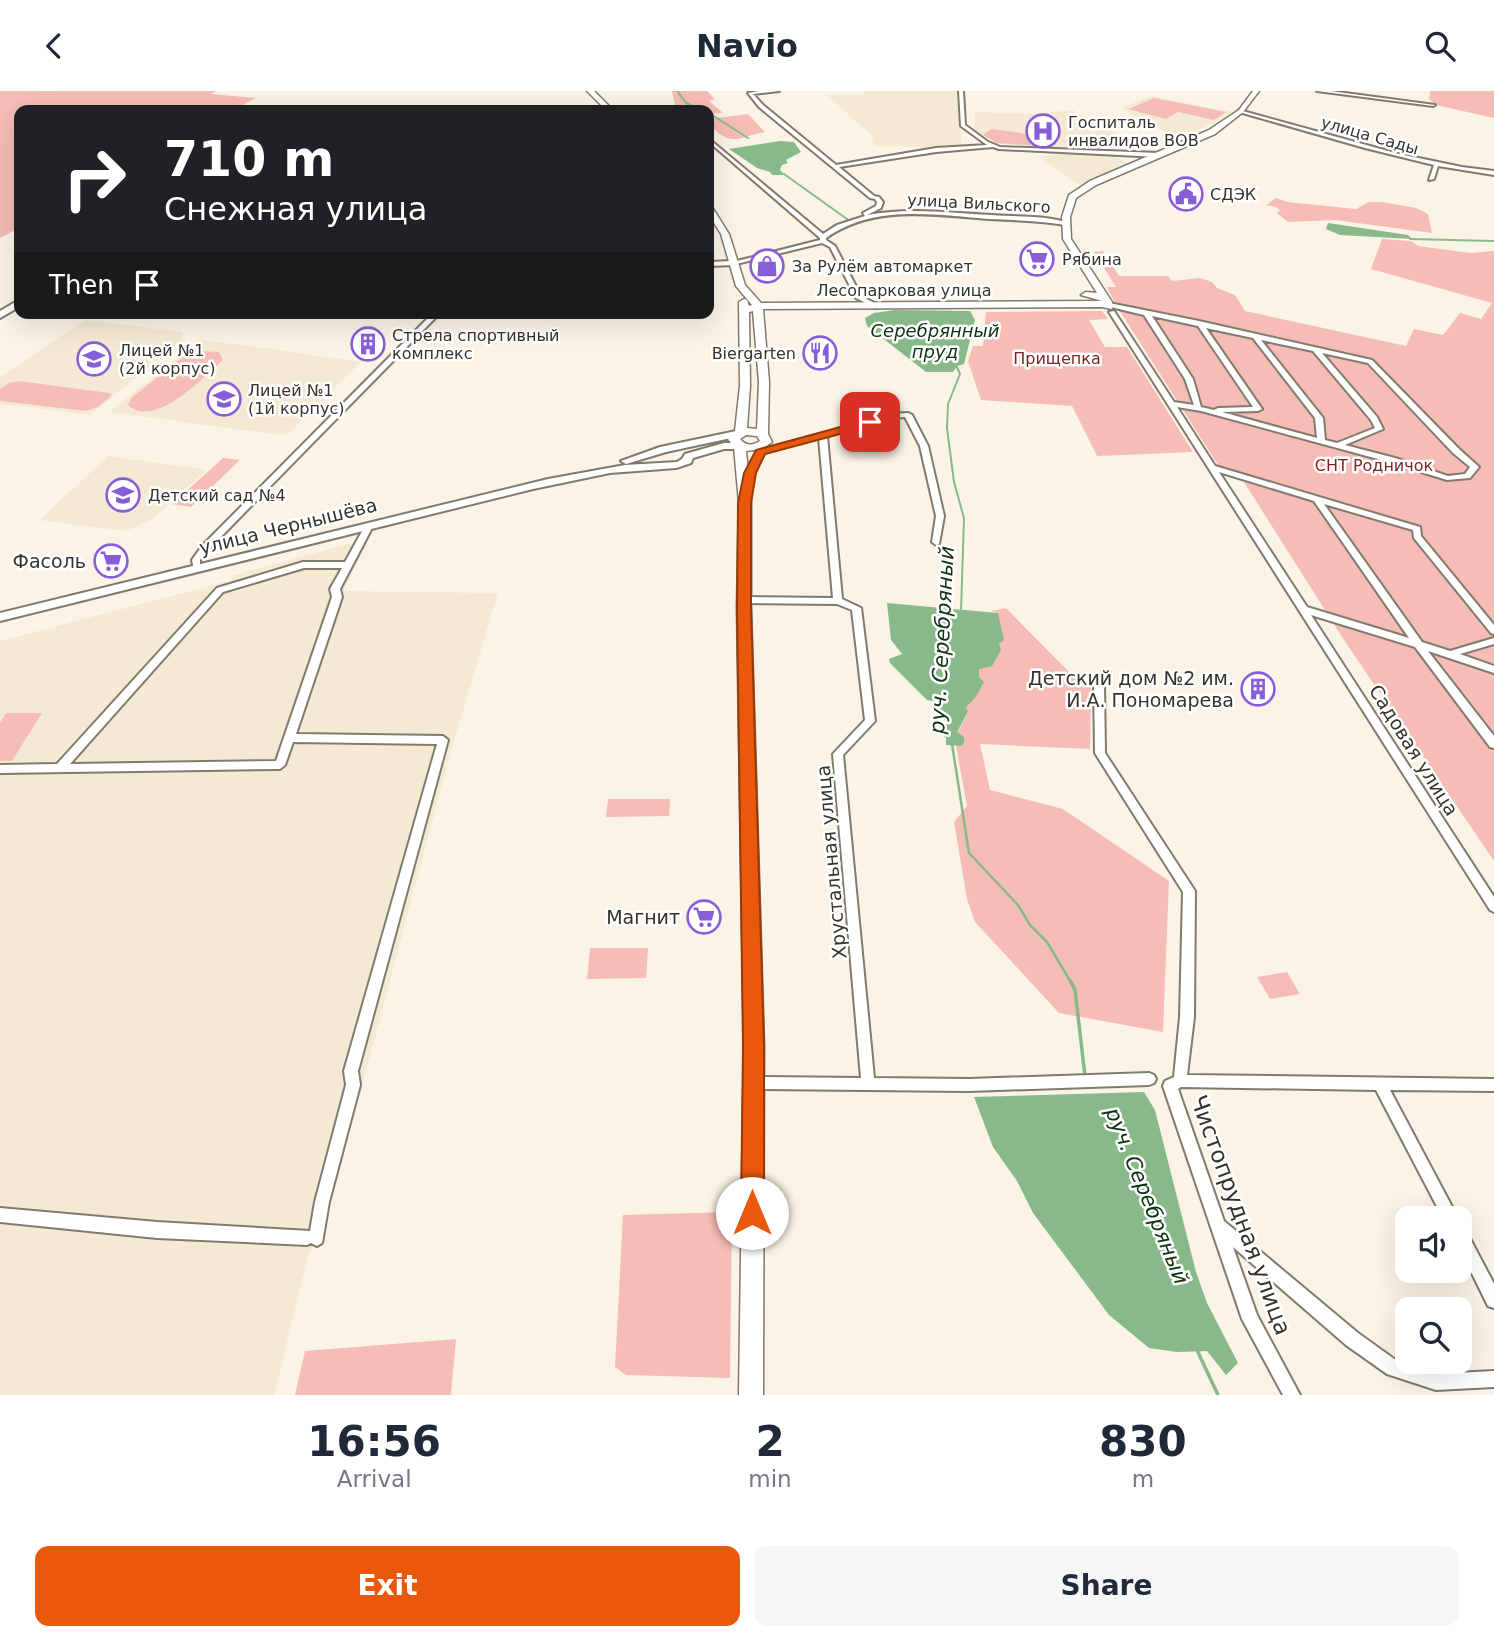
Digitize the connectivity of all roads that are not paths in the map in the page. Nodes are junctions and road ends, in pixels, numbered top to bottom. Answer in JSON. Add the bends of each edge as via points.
{"nodes":[{"id":1,"x":590,"y":91,"type":"edge"},
{"id":2,"x":778,"y":91,"type":"edge"},
{"id":3,"x":961,"y":91,"type":"edge"},
{"id":4,"x":1256,"y":91,"type":"edge"},
{"id":5,"x":1319,"y":91,"type":"edge"},
{"id":6,"x":605,"y":105,"type":"edge"},
{"id":7,"x":1433,"y":105,"type":"dead end"},
{"id":8,"x":1241,"y":111,"type":"junction"},
{"id":9,"x":714,"y":143,"type":"edge"},
{"id":10,"x":993,"y":146,"type":"junction"},
{"id":11,"x":1159,"y":155,"type":"junction"},
{"id":12,"x":1436,"y":165,"type":"junction"},
{"id":13,"x":837,"y":166,"type":"junction"},
{"id":14,"x":1494,"y":173,"type":"edge"},
{"id":15,"x":1431,"y":179,"type":"dead end"},
{"id":16,"x":714,"y":217,"type":"edge"},
{"id":17,"x":1065,"y":220,"type":"junction"},
{"id":18,"x":1051,"y":221,"type":"joint"},
{"id":19,"x":850,"y":223,"type":"junction"},
{"id":20,"x":823,"y":239,"type":"junction"},
{"id":21,"x":732,"y":263,"type":"junction"},
{"id":22,"x":714,"y":264,"type":"edge"},
{"id":23,"x":1090,"y":278,"type":"junction"},
{"id":24,"x":741,"y":286,"type":"junction"},
{"id":25,"x":1083,"y":297,"type":"junction"},
{"id":26,"x":1050,"y":305,"type":"junction"},
{"id":27,"x":1103,"y":305,"type":"junction"},
{"id":28,"x":758,"y":306,"type":"junction"},
{"id":29,"x":876,"y":306,"type":"junction"},
{"id":30,"x":745,"y":310,"type":"junction"},
{"id":31,"x":1146,"y":312,"type":"junction"},
{"id":32,"x":431,"y":319,"type":"edge"},
{"id":33,"x":1199,"y":323,"type":"junction"},
{"id":34,"x":1254,"y":335,"type":"junction"},
{"id":35,"x":1314,"y":348,"type":"junction"},
{"id":36,"x":1170,"y":404,"type":"junction"},
{"id":37,"x":1199,"y":408,"type":"junction"},
{"id":38,"x":741,"y":433,"type":"junction"},
{"id":39,"x":823,"y":435,"type":"junction"},
{"id":40,"x":1321,"y":441,"type":"junction"},
{"id":41,"x":761,"y":444,"type":"junction"},
{"id":42,"x":1338,"y":445,"type":"junction"},
{"id":43,"x":740,"y":446,"type":"junction"},
{"id":44,"x":664,"y":449,"type":"junction"},
{"id":45,"x":689,"y":456,"type":"junction"},
{"id":46,"x":660,"y":464,"type":"junction"},
{"id":47,"x":1211,"y":467,"type":"junction"},
{"id":48,"x":585,"y":474,"type":"junction"},
{"id":49,"x":1315,"y":498,"type":"junction"},
{"id":50,"x":745,"y":503,"type":"junction"},
{"id":51,"x":369,"y":526,"type":"junction"},
{"id":52,"x":936,"y":542,"type":"dead end"},
{"id":53,"x":348,"y":565,"type":"junction"},
{"id":54,"x":197,"y":568,"type":"junction"},
{"id":55,"x":744,"y":600,"type":"junction"},
{"id":56,"x":838,"y":601,"type":"junction"},
{"id":57,"x":1305,"y":610,"type":"junction"},
{"id":58,"x":0,"y":617,"type":"edge"},
{"id":59,"x":1494,"y":631,"type":"edge"},
{"id":60,"x":1494,"y":641,"type":"edge"},
{"id":61,"x":1418,"y":644,"type":"junction"},
{"id":62,"x":1450,"y":654,"type":"junction"},
{"id":63,"x":1494,"y":670,"type":"edge"},
{"id":64,"x":1099,"y":684,"type":"dead end"},
{"id":65,"x":289,"y":738,"type":"junction"},
{"id":66,"x":1494,"y":744,"type":"edge"},
{"id":67,"x":60,"y":768,"type":"junction"},
{"id":68,"x":0,"y":769,"type":"edge"},
{"id":69,"x":1494,"y":907,"type":"edge"},
{"id":70,"x":1149,"y":1079,"type":"dead end"},
{"id":71,"x":753,"y":1083,"type":"junction"},
{"id":72,"x":1175,"y":1083,"type":"junction"},
{"id":73,"x":868,"y":1084,"type":"junction"},
{"id":74,"x":1381,"y":1086,"type":"junction"},
{"id":75,"x":1492,"y":1089,"type":"edge"},
{"id":76,"x":1445,"y":1206,"type":"edge"},
{"id":77,"x":0,"y":1215,"type":"edge"},
{"id":78,"x":1219,"y":1226,"type":"junction"},
{"id":79,"x":1472,"y":1257,"type":"edge"},
{"id":80,"x":1494,"y":1300,"type":"edge"},
{"id":81,"x":1494,"y":1379,"type":"edge"},
{"id":82,"x":751,"y":1395,"type":"edge"},
{"id":83,"x":1292,"y":1395,"type":"edge"}],
"edges":[{"from":1,"to":6,"type":"main road"},
{"from":2,"to":13,"type":"street","name":"улица Вильского","via":[[750,93]]},
{"from":3,"to":10,"type":"street","via":[[963,126]]},
{"from":4,"to":8,"type":"main road"},
{"from":5,"to":7,"type":"street"},
{"from":8,"to":11,"type":"main road","via":[[1212,132]]},
{"from":8,"to":12,"type":"street","name":"улица Сады"},
{"from":9,"to":20,"type":"street"},
{"from":10,"to":11,"type":"street"},
{"from":10,"to":13,"type":"street"},
{"from":11,"to":17,"type":"main road","via":[[1083,188],[1072,198]]},
{"from":12,"to":14,"type":"street","name":"улица Сады"},
{"from":12,"to":15,"type":"street"},
{"from":13,"to":19,"type":"street","name":"улица Вильского","via":[[880,202],[879,207]]},
{"from":16,"to":21,"type":"main road","via":[[725,234]]},
{"from":17,"to":18,"type":"main road"},
{"from":17,"to":23,"type":"main road","via":[[1067,239]]},
{"from":18,"to":19,"type":"street","name":"улица Вильского","via":[[916,211]]},
{"from":19,"to":20,"type":"street","via":[[829,231]]},
{"from":20,"to":21,"type":"street"},
{"from":20,"to":29,"type":"street","via":[[832,246],[858,297]]},
{"from":21,"to":22,"type":"street"},
{"from":21,"to":24,"type":"main road"},
{"from":23,"to":25,"type":"main road","via":[[1092,288]]},
{"from":23,"to":27,"type":"main road","via":[[1103,293]]},
{"from":24,"to":28,"type":"main road"},
{"from":24,"to":30,"type":"main road"},
{"from":25,"to":26,"type":"main road"},
{"from":25,"to":27,"type":"main road"},
{"from":26,"to":27,"type":"main road"},
{"from":26,"to":29,"type":"main road","name":"Лесопарковая улица"},
{"from":27,"to":31,"type":"street"},
{"from":27,"to":36,"type":"street","name":"Садовая улица"},
{"from":28,"to":29,"type":"main road","name":"Лесопарковая улица"},
{"from":28,"to":30,"type":"main road","name":"Лесопарковая улица"},
{"from":28,"to":41,"type":"main road","via":[[764,382]]},
{"from":30,"to":38,"type":"main road"},
{"from":31,"to":33,"type":"street"},
{"from":31,"to":37,"type":"street","via":[[1189,379]]},
{"from":32,"to":54,"type":"street","via":[[205,548],[195,560]]},
{"from":33,"to":34,"type":"street"},
{"from":33,"to":37,"type":"street","via":[[1258,409]]},
{"from":34,"to":35,"type":"street"},
{"from":34,"to":40,"type":"street","via":[[1319,418]]},
{"from":35,"to":42,"type":"street","via":[[1378,429]]},
{"from":35,"to":42,"type":"street","via":[[1370,361],[1475,467],[1467,476],[1447,478]]},
{"from":36,"to":37,"type":"street"},
{"from":36,"to":47,"type":"street","name":"Садовая улица"},
{"from":37,"to":40,"type":"street"},
{"from":38,"to":41,"type":"main road","via":[[750,431]]},
{"from":38,"to":43,"type":"main road","via":[[734,439]]},
{"from":38,"to":44,"type":"street","name":"улица Чернышёва"},
{"from":39,"to":41,"type":"street"},
{"from":39,"to":52,"type":"street","via":[[908,415],[924,446],[940,516]]},
{"from":39,"to":56,"type":"street"},
{"from":40,"to":42,"type":"street"},
{"from":41,"to":43,"type":"main road"},
{"from":41,"to":50,"type":"main road"},
{"from":43,"to":45,"type":"street","name":"улица Чернышёва"},
{"from":43,"to":50,"type":"main road"},
{"from":44,"to":45,"type":"street","via":[[679,448]]},
{"from":44,"to":46,"type":"street","via":[[654,455]]},
{"from":44,"to":48,"type":"street","name":"улица Чернышёва"},
{"from":45,"to":46,"type":"street","name":"улица Чернышёва","via":[[679,465]]},
{"from":46,"to":48,"type":"street","name":"улица Чернышёва"},
{"from":47,"to":49,"type":"street"},
{"from":47,"to":57,"type":"street","name":"Садовая улица"},
{"from":48,"to":51,"type":"street","name":"улица Чернышёва"},
{"from":49,"to":59,"type":"street","via":[[1417,529],[1417,535]]},
{"from":49,"to":61,"type":"street"},
{"from":50,"to":55,"type":"main road"},
{"from":51,"to":53,"type":"street"},
{"from":51,"to":54,"type":"street","name":"улица Чернышёва"},
{"from":53,"to":65,"type":"street","via":[[335,589],[337,597]]},
{"from":53,"to":67,"type":"street","via":[[303,565],[220,590]]},
{"from":54,"to":58,"type":"street","name":"улица Чернышёва"},
{"from":55,"to":56,"type":"street"},
{"from":55,"to":71,"type":"main road"},
{"from":56,"to":73,"type":"street","name":"Хрустальная улица","via":[[856,608],[870,722],[838,754]]},
{"from":57,"to":61,"type":"street"},
{"from":57,"to":69,"type":"street","name":"Садовая улица"},
{"from":60,"to":62,"type":"street"},
{"from":61,"to":62,"type":"street"},
{"from":61,"to":66,"type":"street"},
{"from":62,"to":63,"type":"street"},
{"from":64,"to":72,"type":"street","name":"Чистопрудная улица","via":[[1100,753],[1189,891],[1187,1017]]},
{"from":65,"to":67,"type":"street","via":[[280,765]]},
{"from":65,"to":77,"type":"street","via":[[443,740],[351,1071],[353,1085],[312,1238]]},
{"from":67,"to":68,"type":"street"},
{"from":70,"to":73,"type":"street"},
{"from":71,"to":73,"type":"street"},
{"from":71,"to":82,"type":"main road"},
{"from":72,"to":74,"type":"street"},
{"from":72,"to":78,"type":"street","name":"Чистопрудная улица"},
{"from":74,"to":75,"type":"street"},
{"from":74,"to":76,"type":"street"},
{"from":78,"to":81,"type":"street","via":[[1393,1368],[1436,1383]]},
{"from":78,"to":83,"type":"street","name":"Чистопрудная улица","via":[[1250,1319]]},
{"from":79,"to":80,"type":"street"}]}
